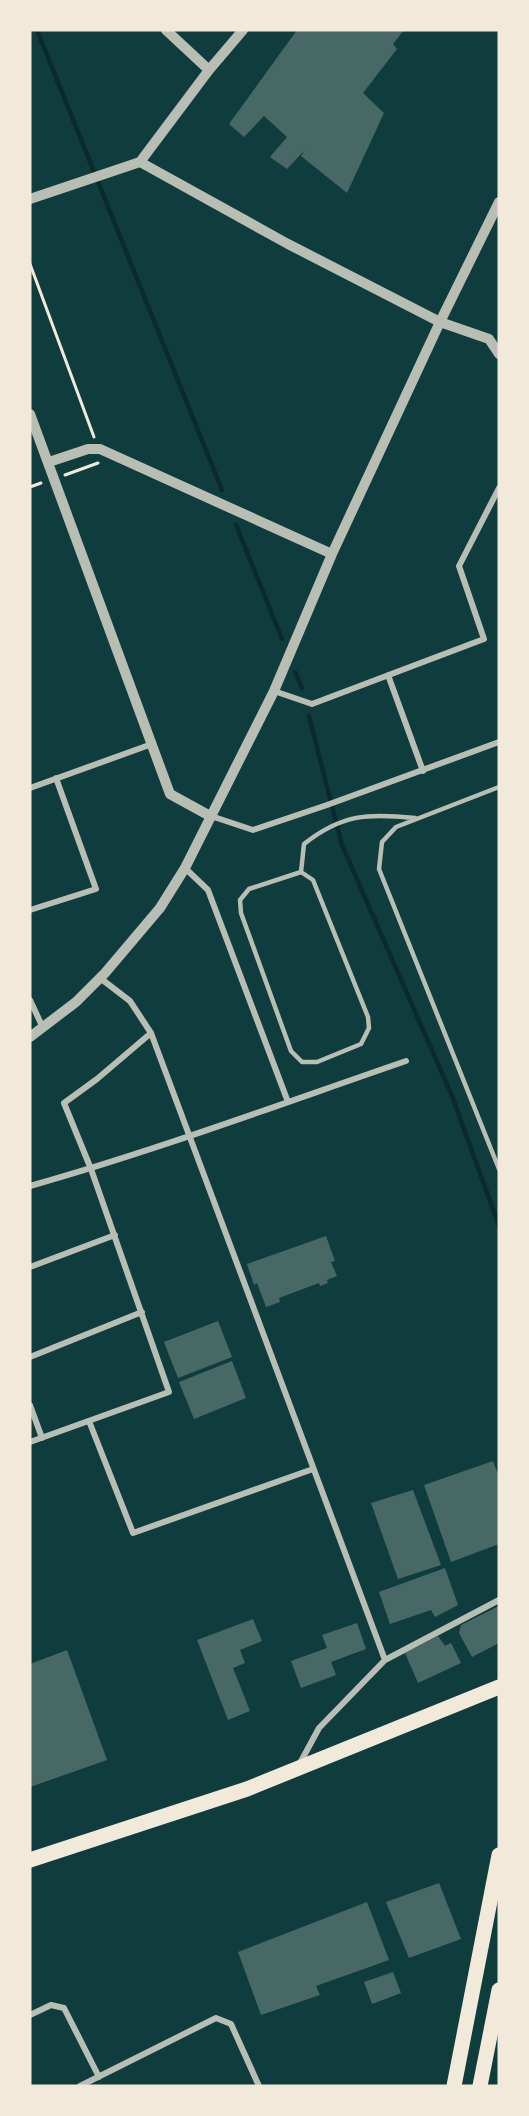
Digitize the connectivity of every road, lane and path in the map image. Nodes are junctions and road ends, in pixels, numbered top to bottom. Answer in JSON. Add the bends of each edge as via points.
{"nodes":[{"id":1,"x":166,"y":30,"type":"edge"},
{"id":2,"x":243,"y":30,"type":"edge"},
{"id":3,"x":209,"y":70,"type":"junction"},
{"id":4,"x":140,"y":162,"type":"junction"},
{"id":5,"x":30,"y":199,"type":"edge"},
{"id":6,"x":499,"y":202,"type":"edge"},
{"id":7,"x":30,"y":264,"type":"edge"},
{"id":8,"x":440,"y":322,"type":"junction"},
{"id":9,"x":499,"y":354,"type":"edge"},
{"id":10,"x":30,"y":414,"type":"edge"},
{"id":11,"x":94,"y":439,"type":"dead end"},
{"id":12,"x":102,"y":461,"type":"dead end"},
{"id":13,"x":49,"y":462,"type":"junction"},
{"id":14,"x":61,"y":476,"type":"dead end"},
{"id":15,"x":51,"y":480,"type":"dead end"},
{"id":16,"x":30,"y":487,"type":"edge"},
{"id":17,"x":499,"y":488,"type":"edge"},
{"id":18,"x":332,"y":554,"type":"junction"},
{"id":19,"x":388,"y":675,"type":"junction"},
{"id":20,"x":274,"y":691,"type":"junction"},
{"id":21,"x":499,"y":742,"type":"edge"},
{"id":22,"x":152,"y":744,"type":"junction"},
{"id":23,"x":423,"y":771,"type":"junction"},
{"id":24,"x":56,"y":778,"type":"junction"},
{"id":25,"x":499,"y":787,"type":"edge"},
{"id":26,"x":30,"y":788,"type":"edge"},
{"id":27,"x":210,"y":816,"type":"junction"},
{"id":28,"x":418,"y":818,"type":"junction"},
{"id":29,"x":185,"y":868,"type":"junction"},
{"id":30,"x":301,"y":872,"type":"junction"},
{"id":31,"x":30,"y":910,"type":"edge"},
{"id":32,"x":100,"y":978,"type":"junction"},
{"id":33,"x":30,"y":1000,"type":"edge"},
{"id":34,"x":43,"y":1028,"type":"junction"},
{"id":35,"x":151,"y":1033,"type":"junction"},
{"id":36,"x":30,"y":1037,"type":"edge"},
{"id":37,"x":406,"y":1061,"type":"dead end"},
{"id":38,"x":288,"y":1102,"type":"junction"},
{"id":39,"x":190,"y":1137,"type":"junction"},
{"id":40,"x":91,"y":1169,"type":"junction"},
{"id":41,"x":499,"y":1169,"type":"edge"},
{"id":42,"x":30,"y":1186,"type":"edge"},
{"id":43,"x":115,"y":1235,"type":"junction"},
{"id":44,"x":30,"y":1267,"type":"edge"},
{"id":45,"x":142,"y":1312,"type":"junction"},
{"id":46,"x":30,"y":1357,"type":"edge"},
{"id":47,"x":30,"y":1405,"type":"edge"},
{"id":48,"x":89,"y":1421,"type":"junction"},
{"id":49,"x":42,"y":1438,"type":"junction"},
{"id":50,"x":30,"y":1442,"type":"edge"},
{"id":51,"x":313,"y":1469,"type":"junction"},
{"id":52,"x":499,"y":1600,"type":"edge"},
{"id":53,"x":385,"y":1660,"type":"junction"},
{"id":54,"x":499,"y":1686,"type":"edge"},
{"id":55,"x":296,"y":1770,"type":"junction"},
{"id":56,"x":499,"y":1855,"type":"edge"},
{"id":57,"x":30,"y":1860,"type":"edge"},
{"id":58,"x":496,"y":1881,"type":"edge"},
{"id":59,"x":499,"y":1990,"type":"edge"},
{"id":60,"x":30,"y":2015,"type":"edge"},
{"id":61,"x":99,"y":2077,"type":"junction"},
{"id":62,"x":80,"y":2086,"type":"edge"},
{"id":63,"x":259,"y":2086,"type":"edge"},
{"id":64,"x":454,"y":2086,"type":"edge"},
{"id":65,"x":480,"y":2086,"type":"edge"}],
"edges":[{"from":1,"to":3,"type":"street"},
{"from":2,"to":3,"type":"street"},
{"from":3,"to":4,"type":"street"},
{"from":4,"to":5,"type":"street"},
{"from":4,"to":8,"type":"street"},
{"from":6,"to":8,"type":"street"},
{"from":7,"to":11,"type":"path"},
{"from":8,"to":9,"type":"street","via":[[489,339]]},
{"from":8,"to":18,"type":"street"},
{"from":10,"to":13,"type":"street"},
{"from":12,"to":14,"type":"path"},
{"from":13,"to":18,"type":"street","via":[[100,449]]},
{"from":13,"to":22,"type":"street"},
{"from":15,"to":16,"type":"path"},
{"from":17,"to":19,"type":"street","via":[[459,566],[484,639]]},
{"from":18,"to":20,"type":"street"},
{"from":19,"to":20,"type":"street","via":[[312,704]]},
{"from":19,"to":23,"type":"street"},
{"from":20,"to":27,"type":"street"},
{"from":21,"to":23,"type":"street"},
{"from":22,"to":24,"type":"street"},
{"from":22,"to":27,"type":"street","via":[[170,794]]},
{"from":23,"to":27,"type":"street","via":[[253,830]]},
{"from":24,"to":26,"type":"street"},
{"from":24,"to":31,"type":"street","via":[[96,889]]},
{"from":25,"to":28,"type":"lane"},
{"from":27,"to":29,"type":"street"},
{"from":28,"to":30,"type":"lane","via":[[377,815],[324,828],[304,843]]},
{"from":28,"to":41,"type":"lane","via":[[396,827],[382,842],[378,869]]},
{"from":29,"to":32,"type":"street","via":[[153,916]]},
{"from":29,"to":38,"type":"street","via":[[208,890]]},
{"from":30,"to":30,"type":"lane","via":[[313,879],[369,1028],[361,1044],[318,1062],[302,1062],[291,1052],[241,913],[240,900],[249,889]]},
{"from":32,"to":34,"type":"street"},
{"from":32,"to":35,"type":"street","via":[[130,1001]]},
{"from":33,"to":34,"type":"street"},
{"from":34,"to":36,"type":"street"},
{"from":35,"to":39,"type":"street"},
{"from":35,"to":40,"type":"street","via":[[64,1103]]},
{"from":37,"to":38,"type":"street"},
{"from":38,"to":39,"type":"street"},
{"from":39,"to":40,"type":"street"},
{"from":39,"to":51,"type":"street"},
{"from":40,"to":42,"type":"street"},
{"from":40,"to":43,"type":"street"},
{"from":43,"to":44,"type":"street"},
{"from":43,"to":45,"type":"street"},
{"from":45,"to":46,"type":"street"},
{"from":45,"to":48,"type":"street","via":[[169,1392]]},
{"from":47,"to":49,"type":"street"},
{"from":48,"to":49,"type":"street"},
{"from":48,"to":51,"type":"street","via":[[133,1533]]},
{"from":49,"to":50,"type":"street"},
{"from":51,"to":53,"type":"street"},
{"from":52,"to":53,"type":"street"},
{"from":53,"to":55,"type":"street","via":[[319,1728]]},
{"from":54,"to":55,"type":"highway"},
{"from":55,"to":57,"type":"highway"},
{"from":56,"to":58,"type":"highway"},
{"from":58,"to":64,"type":"highway"},
{"from":59,"to":65,"type":"highway"},
{"from":60,"to":61,"type":"street","via":[[51,2005],[64,2008]]},
{"from":61,"to":62,"type":"street"},
{"from":61,"to":63,"type":"street","via":[[216,2018],[231,2024]]}]}
